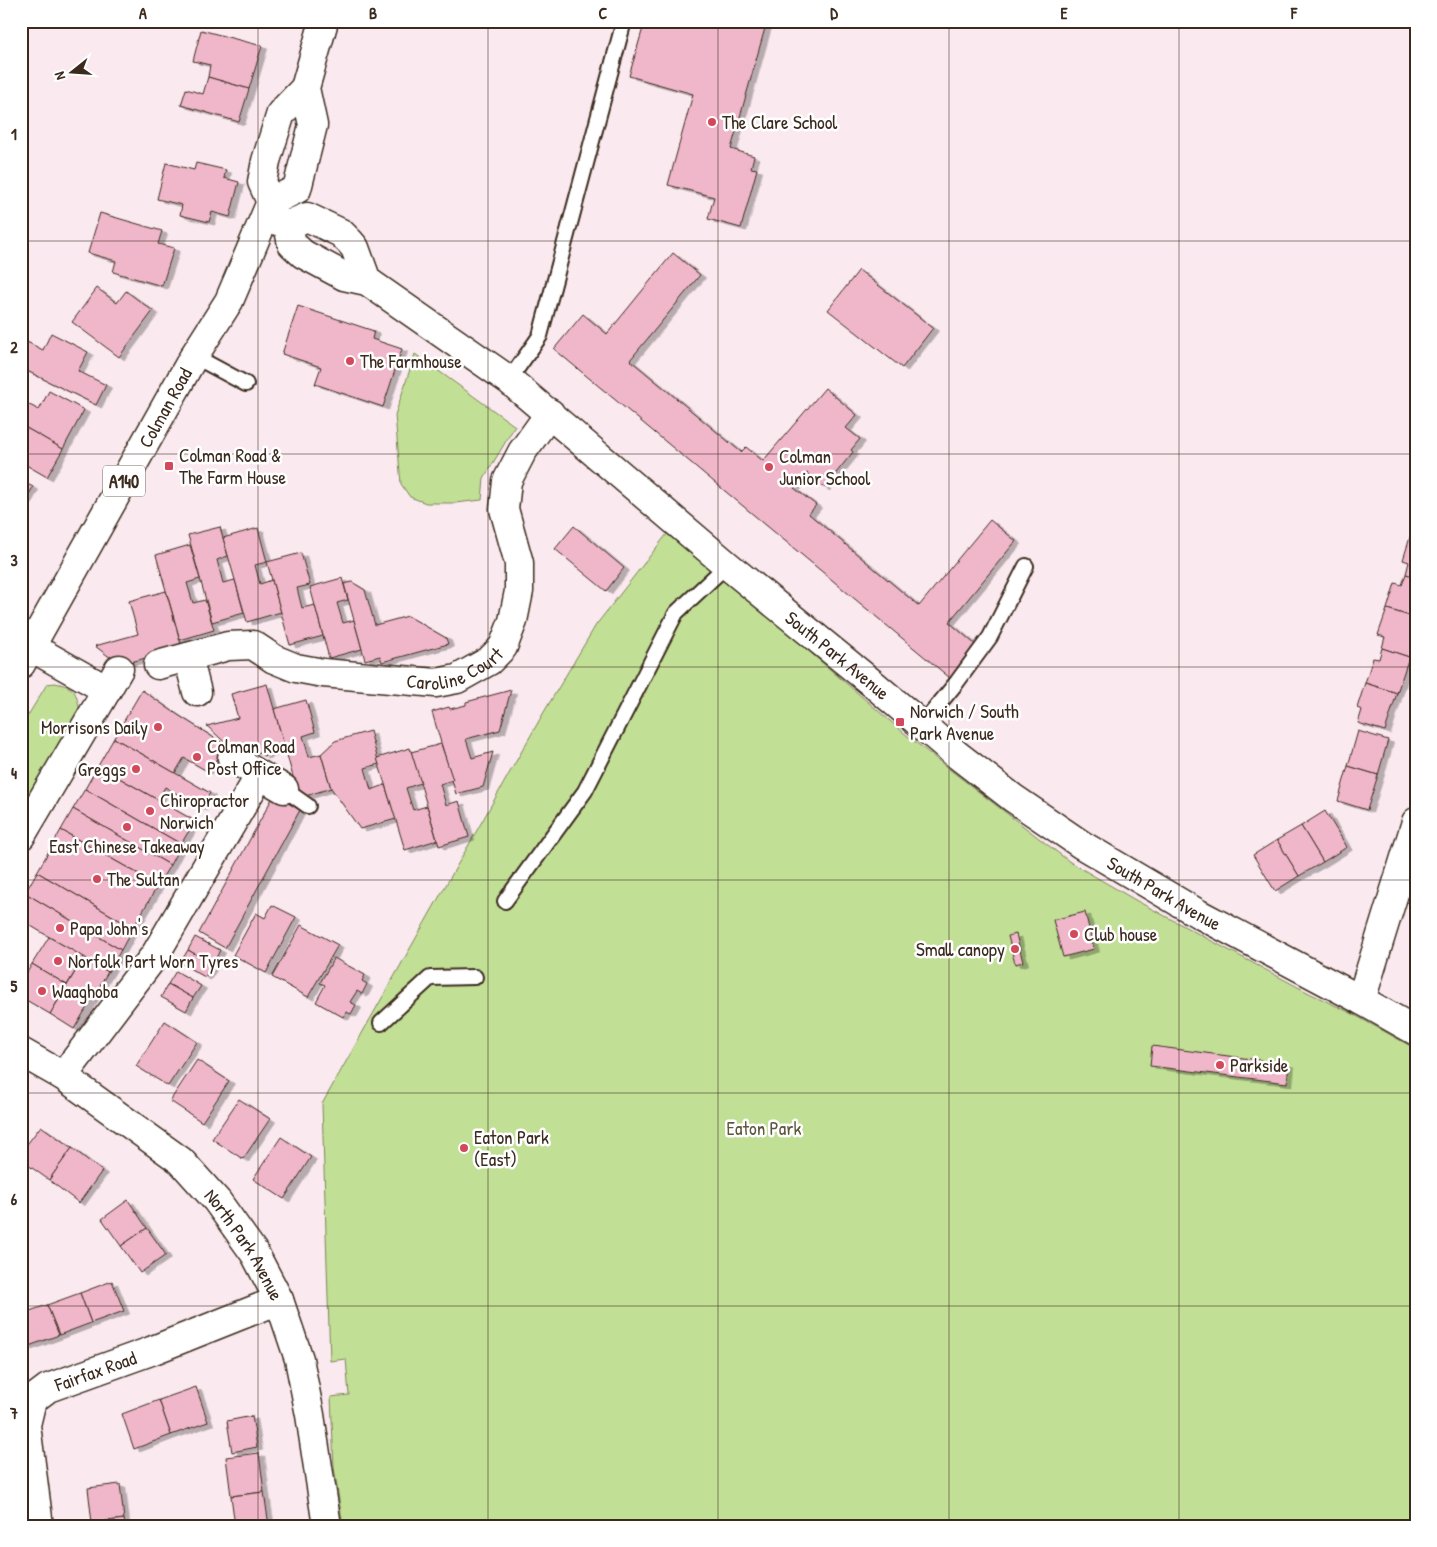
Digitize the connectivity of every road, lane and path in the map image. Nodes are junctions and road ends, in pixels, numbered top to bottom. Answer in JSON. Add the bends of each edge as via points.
{"nodes":[{"id":1,"x":324,"y":21,"type":"edge"},
{"id":2,"x":624,"y":21,"type":"edge"},
{"id":3,"x":305,"y":88,"type":"junction"},
{"id":4,"x":275,"y":215,"type":"junction"},
{"id":5,"x":367,"y":281,"type":"junction"},
{"id":6,"x":194,"y":356,"type":"junction"},
{"id":7,"x":509,"y":380,"type":"junction"},
{"id":8,"x":246,"y":384,"type":"dead end"},
{"id":9,"x":550,"y":413,"type":"junction"},
{"id":10,"x":727,"y":565,"type":"junction"},
{"id":11,"x":1026,"y":566,"type":"dead end"},
{"id":12,"x":26,"y":655,"type":"edge"},
{"id":13,"x":188,"y":657,"type":"junction"},
{"id":14,"x":158,"y":665,"type":"dead end"},
{"id":15,"x":197,"y":692,"type":"dead end"},
{"id":16,"x":922,"y":725,"type":"junction"},
{"id":17,"x":232,"y":758,"type":"dead end"},
{"id":18,"x":260,"y":775,"type":"junction"},
{"id":19,"x":284,"y":789,"type":"joint"},
{"id":20,"x":308,"y":806,"type":"dead end"},
{"id":21,"x":1416,"y":822,"type":"edge"},
{"id":22,"x":21,"y":836,"type":"edge"},
{"id":23,"x":506,"y":901,"type":"dead end"},
{"id":24,"x":475,"y":977,"type":"dead end"},
{"id":25,"x":1361,"y":1000,"type":"junction"},
{"id":26,"x":381,"y":1022,"type":"dead end"},
{"id":27,"x":1416,"y":1031,"type":"edge"},
{"id":28,"x":21,"y":1052,"type":"edge"},
{"id":29,"x":63,"y":1076,"type":"junction"},
{"id":30,"x":279,"y":1300,"type":"junction"},
{"id":31,"x":39,"y":1526,"type":"edge"},
{"id":32,"x":327,"y":1526,"type":"edge"}],
"edges":[{"from":1,"to":3,"type":"main road"},
{"from":2,"to":7,"type":"lane","via":[[540,336]]},
{"from":3,"to":4,"type":"main road","via":[[313,125],[297,189]]},
{"from":3,"to":4,"type":"main road","via":[[281,113],[262,182]]},
{"from":4,"to":5,"type":"main road","name":"South Park Avenue","via":[[292,244],[303,254],[344,276]]},
{"from":4,"to":5,"type":"main road","via":[[307,217],[341,233],[355,248]]},
{"from":4,"to":6,"type":"main road","name":"Colman Road","number":"A140","via":[[229,302]]},
{"from":5,"to":7,"type":"main road","name":"South Park Avenue"},
{"from":6,"to":8,"type":"lane"},
{"from":6,"to":12,"type":"main road","name":"Colman Road","number":"A140"},
{"from":7,"to":9,"type":"main road","name":"South Park Avenue"},
{"from":9,"to":10,"type":"main road","name":"South Park Avenue"},
{"from":9,"to":13,"type":"main road","name":"Caroline Court","via":[[522,452],[507,482],[504,509],[519,563],[519,590],[513,621],[503,646],[489,661],[457,679],[436,683],[296,668],[253,645],[228,646]]},
{"from":10,"to":16,"type":"main road","name":"South Park Avenue"},
{"from":10,"to":23,"type":"lane","via":[[676,613],[586,791]]},
{"from":11,"to":16,"type":"lane","via":[[990,637]]},
{"from":12,"to":22,"type":"main road","via":[[113,680]]},
{"from":13,"to":14,"type":"main road","name":"Caroline Court"},
{"from":13,"to":15,"type":"main road"},
{"from":16,"to":25,"type":"main road","name":"South Park Avenue","via":[[1013,798],[1082,845],[1199,914]]},
{"from":17,"to":18,"type":"main road"},
{"from":18,"to":19,"type":"main road"},
{"from":18,"to":29,"type":"main road","via":[[155,955]]},
{"from":19,"to":20,"type":"lane"},
{"from":21,"to":25,"type":"main road"},
{"from":24,"to":26,"type":"lane","via":[[430,978]]},
{"from":25,"to":27,"type":"main road","name":"South Park Avenue"},
{"from":28,"to":29,"type":"main road","name":"North Park Avenue"},
{"from":29,"to":30,"type":"main road","name":"North Park Avenue","via":[[182,1161],[256,1254]]},
{"from":30,"to":31,"type":"main road","name":"Fairfax Road","via":[[48,1388],[32,1400],[26,1425]]},
{"from":30,"to":32,"type":"main road","name":"North Park Avenue","via":[[299,1359]]}]}
